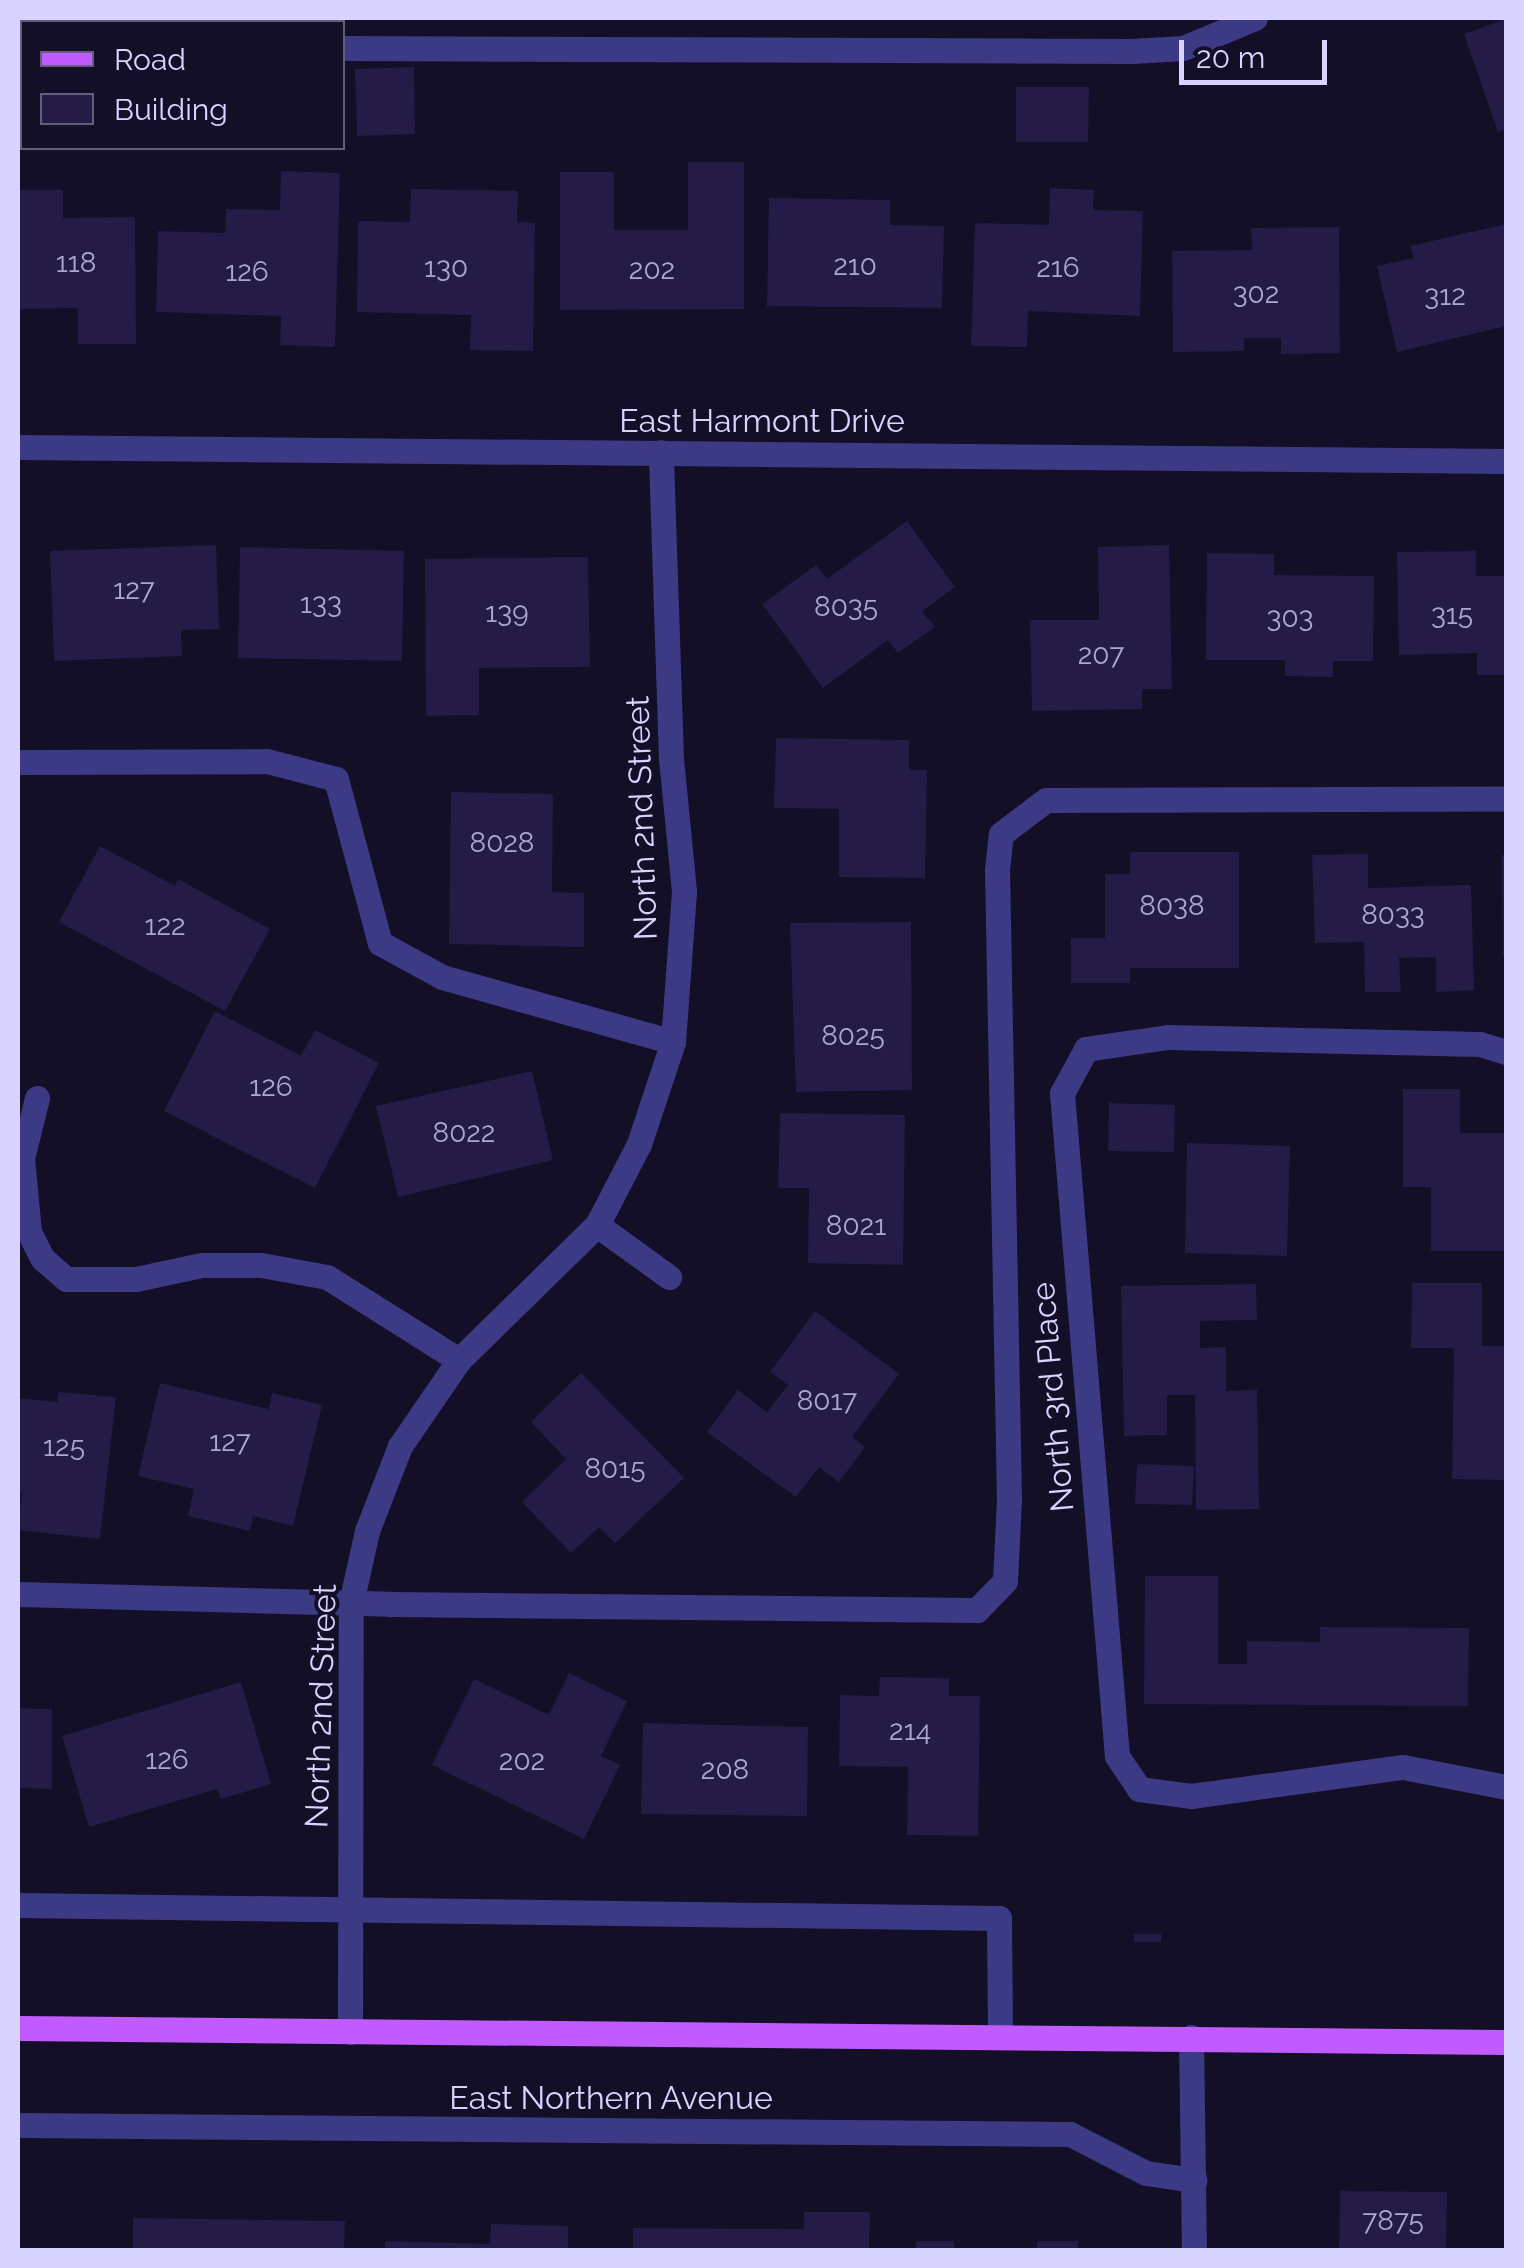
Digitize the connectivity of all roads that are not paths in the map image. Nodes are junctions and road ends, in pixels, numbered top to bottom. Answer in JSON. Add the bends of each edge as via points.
{"nodes":[{"id":1,"x":1255,"y":18,"type":"edge"},
{"id":2,"x":345,"y":48,"type":"edge"},
{"id":3,"x":18,"y":447,"type":"edge"},
{"id":4,"x":661,"y":452,"type":"junction"},
{"id":5,"x":1506,"y":461,"type":"edge"},
{"id":6,"x":18,"y":762,"type":"edge"},
{"id":7,"x":1506,"y":798,"type":"edge"},
{"id":8,"x":674,"y":1042,"type":"junction"},
{"id":9,"x":1506,"y":1052,"type":"edge"},
{"id":10,"x":37,"y":1098,"type":"dead end"},
{"id":11,"x":596,"y":1225,"type":"junction"},
{"id":12,"x":669,"y":1277,"type":"dead end"},
{"id":13,"x":458,"y":1360,"type":"junction"},
{"id":14,"x":18,"y":1594,"type":"edge"},
{"id":15,"x":351,"y":1603,"type":"junction"},
{"id":16,"x":1506,"y":1788,"type":"edge"},
{"id":17,"x":18,"y":1905,"type":"edge"},
{"id":18,"x":349,"y":1907,"type":"junction"},
{"id":19,"x":18,"y":2028,"type":"edge"},
{"id":20,"x":350,"y":2032,"type":"junction"},
{"id":21,"x":1000,"y":2035,"type":"junction"},
{"id":22,"x":1192,"y":2036,"type":"junction"},
{"id":23,"x":1506,"y":2042,"type":"edge"},
{"id":24,"x":18,"y":2125,"type":"edge"},
{"id":25,"x":1194,"y":2180,"type":"junction"},
{"id":26,"x":1194,"y":2250,"type":"edge"}],
"edges":[{"from":1,"to":2,"type":"street","via":[[1182,48],[1132,51]]},
{"from":3,"to":4,"type":"street","name":"East Harmont Drive"},
{"from":4,"to":5,"type":"street","name":"East Harmont Drive"},
{"from":4,"to":8,"type":"street","name":"North 2nd Street","via":[[671,759],[684,891]]},
{"from":6,"to":8,"type":"street","via":[[267,760],[336,779],[380,943],[442,977]]},
{"from":7,"to":15,"type":"street","via":[[1046,800],[1002,834],[997,870],[1009,1500],[1005,1581],[977,1610]]},
{"from":8,"to":11,"type":"street","name":"North 2nd Street","via":[[639,1144]]},
{"from":9,"to":16,"type":"street","name":"North 3rd Place","via":[[1480,1044],[1168,1037],[1086,1049],[1062,1093],[1117,1756],[1138,1789],[1192,1796],[1403,1767]]},
{"from":10,"to":13,"type":"street","via":[[22,1158],[29,1232],[66,1279],[136,1279],[202,1265],[261,1265],[327,1277]]},
{"from":11,"to":12,"type":"street"},
{"from":11,"to":13,"type":"street","name":"North 2nd Street"},
{"from":13,"to":15,"type":"street","name":"North 2nd Street","via":[[400,1446],[367,1531]]},
{"from":14,"to":15,"type":"street"},
{"from":15,"to":18,"type":"street","name":"North 2nd Street"},
{"from":17,"to":18,"type":"street"},
{"from":18,"to":20,"type":"street","name":"North 2nd Street"},
{"from":18,"to":21,"type":"street","via":[[999,1918]]},
{"from":19,"to":20,"type":"main road","name":"East Northern Avenue"},
{"from":20,"to":21,"type":"main road","name":"East Northern Avenue"},
{"from":21,"to":22,"type":"main road","name":"East Northern Avenue"},
{"from":22,"to":23,"type":"main road","name":"East Northern Avenue"},
{"from":22,"to":25,"type":"street"},
{"from":24,"to":25,"type":"street","name":"East Northern Avenue","via":[[1070,2134],[1146,2174]]},
{"from":25,"to":26,"type":"street"}]}
